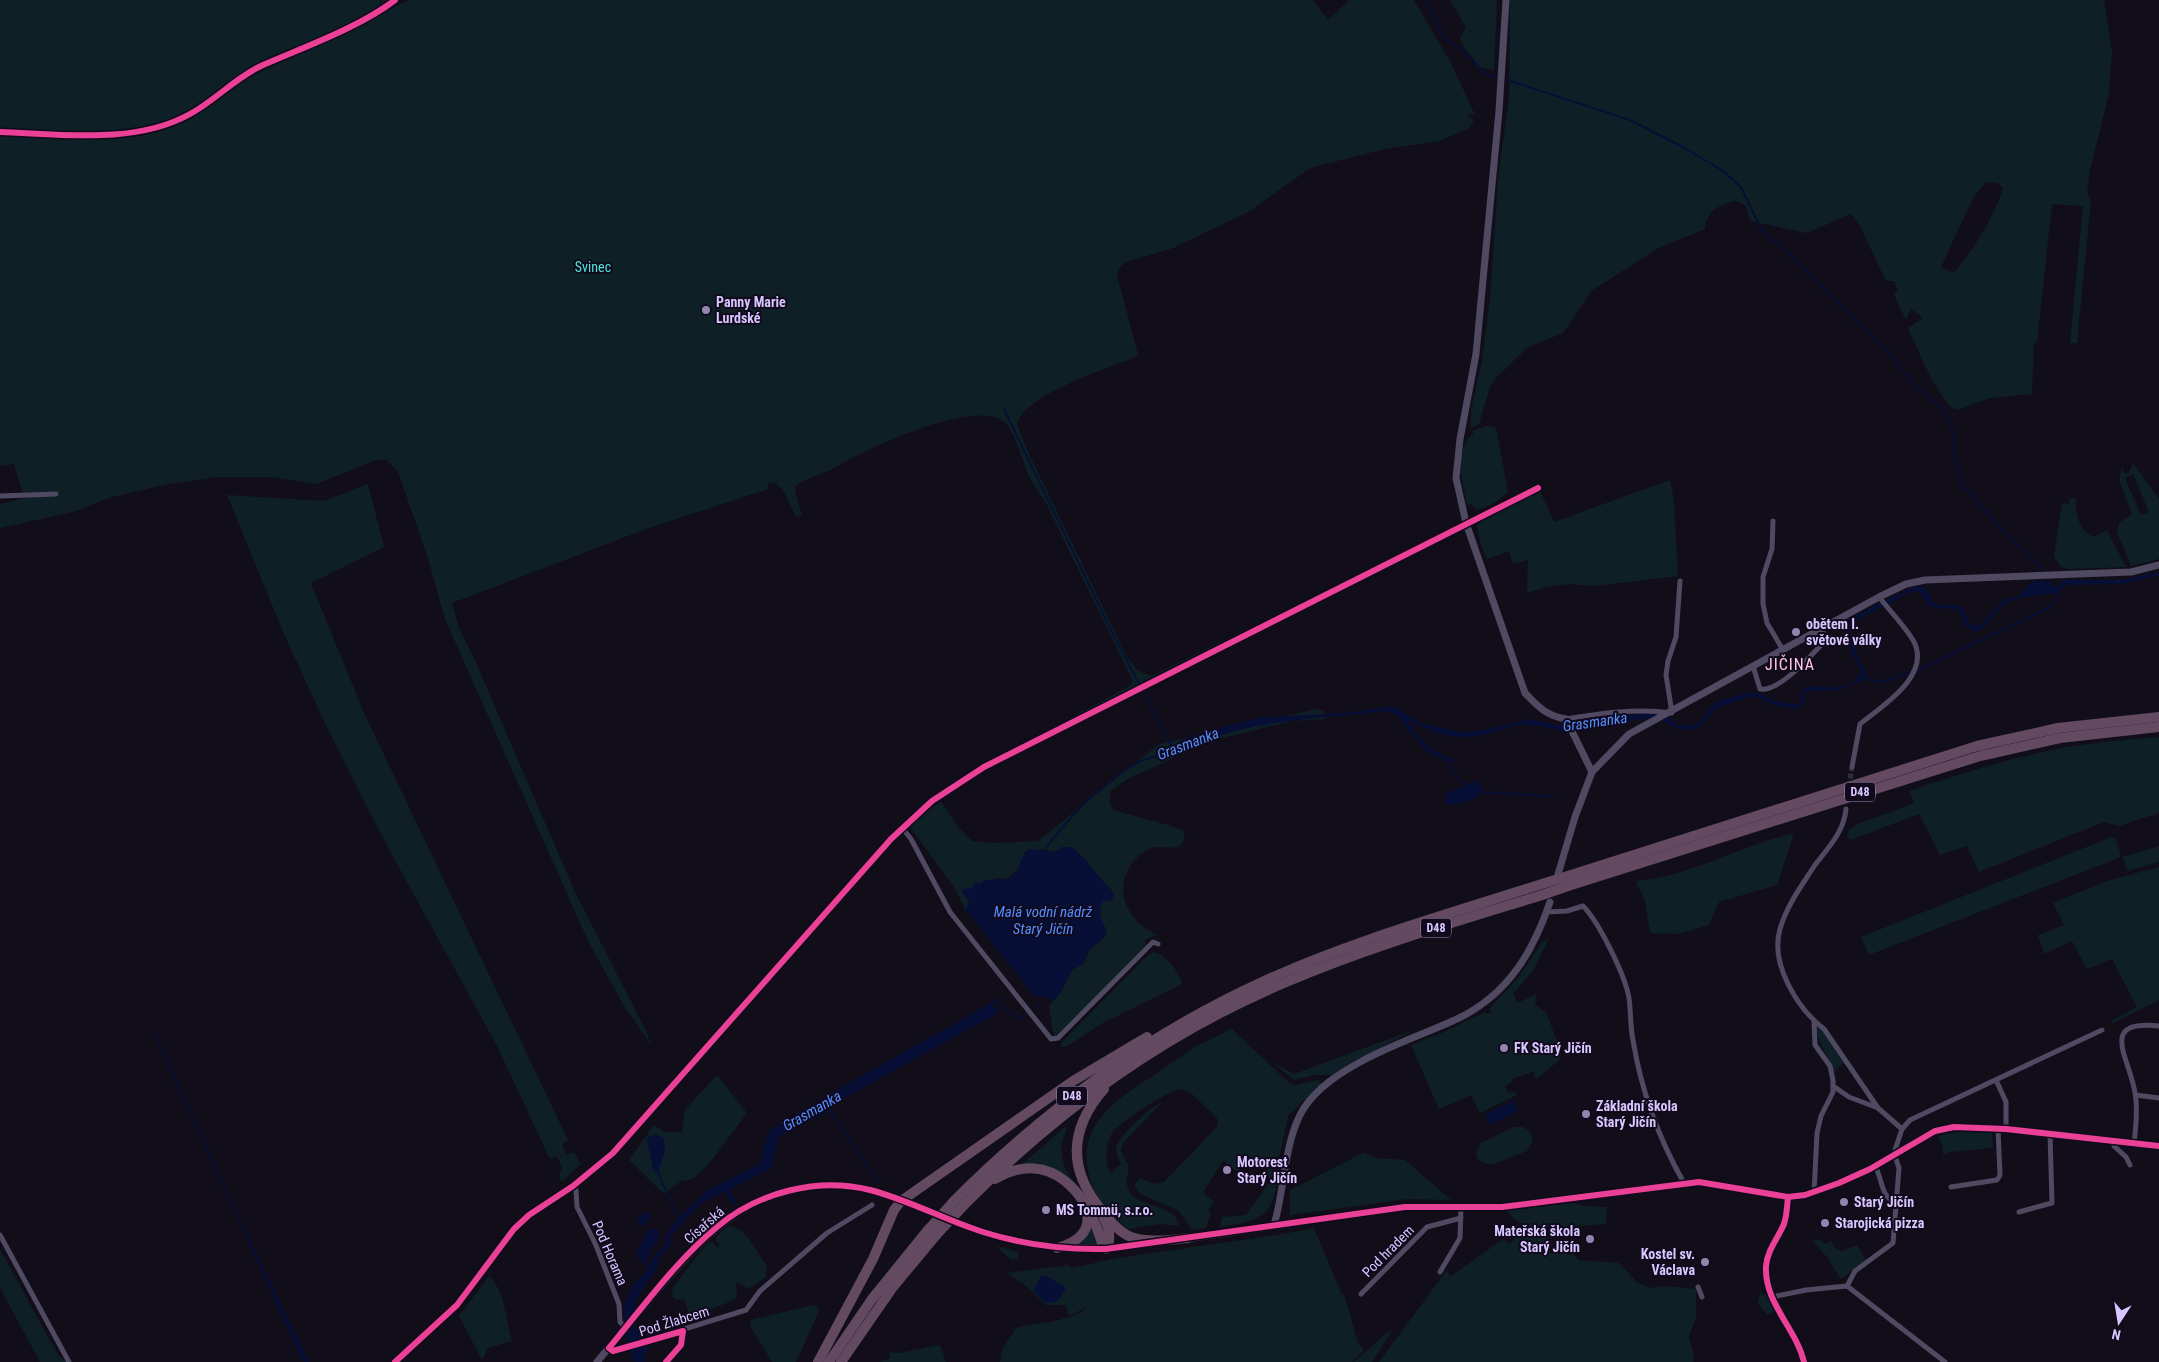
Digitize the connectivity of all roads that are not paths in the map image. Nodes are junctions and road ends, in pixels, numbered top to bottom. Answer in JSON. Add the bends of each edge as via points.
{"nodes":[{"id":1,"x":396,"y":0,"type":"edge"},
{"id":2,"x":1506,"y":0,"type":"edge"},
{"id":3,"x":0,"y":132,"type":"edge"},
{"id":4,"x":1538,"y":488,"type":"dead end"},
{"id":5,"x":56,"y":494,"type":"dead end"},
{"id":6,"x":0,"y":496,"type":"edge"},
{"id":7,"x":1773,"y":520,"type":"dead end"},
{"id":8,"x":1466,"y":523,"type":"junction"},
{"id":9,"x":2159,"y":566,"type":"edge"},
{"id":10,"x":1680,"y":581,"type":"dead end"},
{"id":11,"x":1883,"y":602,"type":"junction"},
{"id":12,"x":1822,"y":629,"type":"junction"},
{"id":13,"x":1783,"y":650,"type":"junction"},
{"id":14,"x":1753,"y":666,"type":"junction"},
{"id":15,"x":1666,"y":716,"type":"junction"},
{"id":16,"x":2159,"y":717,"type":"edge"},
{"id":17,"x":1568,"y":724,"type":"junction"},
{"id":18,"x":2159,"y":727,"type":"edge"},
{"id":19,"x":1852,"y":767,"type":"tunnel mouth"},
{"id":20,"x":1592,"y":772,"type":"junction"},
{"id":21,"x":1846,"y":809,"type":"dead end"},
{"id":22,"x":903,"y":829,"type":"junction"},
{"id":23,"x":1550,"y":885,"type":"junction"},
{"id":24,"x":1550,"y":902,"type":"dead end"},
{"id":25,"x":1547,"y":912,"type":"junction"},
{"id":26,"x":1158,"y":944,"type":"dead end"},
{"id":27,"x":1204,"y":1010,"type":"junction"},
{"id":28,"x":1814,"y":1021,"type":"junction"},
{"id":29,"x":2159,"y":1026,"type":"edge"},
{"id":30,"x":2102,"y":1030,"type":"dead end"},
{"id":31,"x":1118,"y":1074,"type":"junction"},
{"id":32,"x":1996,"y":1080,"type":"junction"},
{"id":33,"x":1833,"y":1086,"type":"junction"},
{"id":34,"x":2136,"y":1095,"type":"junction"},
{"id":35,"x":2159,"y":1098,"type":"edge"},
{"id":36,"x":1878,"y":1108,"type":"junction"},
{"id":37,"x":1902,"y":1128,"type":"junction"},
{"id":38,"x":1998,"y":1129,"type":"junction"},
{"id":39,"x":2006,"y":1129,"type":"junction"},
{"id":40,"x":2050,"y":1134,"type":"junction"},
{"id":41,"x":2114,"y":1141,"type":"junction"},
{"id":42,"x":2134,"y":1143,"type":"junction"},
{"id":43,"x":2159,"y":1146,"type":"edge"},
{"id":44,"x":1894,"y":1153,"type":"junction"},
{"id":45,"x":2130,"y":1165,"type":"dead end"},
{"id":46,"x":1875,"y":1166,"type":"junction"},
{"id":47,"x":1684,"y":1183,"type":"junction"},
{"id":48,"x":573,"y":1186,"type":"junction"},
{"id":49,"x":1951,"y":1187,"type":"dead end"},
{"id":50,"x":1814,"y":1193,"type":"junction"},
{"id":51,"x":973,"y":1196,"type":"junction"},
{"id":52,"x":1788,"y":1197,"type":"junction"},
{"id":53,"x":901,"y":1201,"type":"junction"},
{"id":54,"x":959,"y":1203,"type":"junction"},
{"id":55,"x":1896,"y":1203,"type":"junction"},
{"id":56,"x":872,"y":1205,"type":"dead end"},
{"id":57,"x":1098,"y":1206,"type":"junction"},
{"id":58,"x":1461,"y":1207,"type":"junction"},
{"id":59,"x":1086,"y":1208,"type":"junction"},
{"id":60,"x":2018,"y":1212,"type":"dead end"},
{"id":61,"x":947,"y":1218,"type":"dead end"},
{"id":62,"x":1461,"y":1218,"type":"junction"},
{"id":63,"x":964,"y":1225,"type":"dead end"},
{"id":64,"x":1274,"y":1225,"type":"junction"},
{"id":65,"x":932,"y":1232,"type":"junction"},
{"id":66,"x":0,"y":1235,"type":"edge"},
{"id":67,"x":1188,"y":1238,"type":"junction"},
{"id":68,"x":1057,"y":1248,"type":"junction"},
{"id":69,"x":1106,"y":1249,"type":"junction"},
{"id":70,"x":1440,"y":1272,"type":"dead end"},
{"id":71,"x":1846,"y":1286,"type":"junction"},
{"id":72,"x":1698,"y":1288,"type":"dead end"},
{"id":73,"x":1360,"y":1294,"type":"dead end"},
{"id":74,"x":1702,"y":1297,"type":"dead end"},
{"id":75,"x":1772,"y":1297,"type":"junction"},
{"id":76,"x":626,"y":1328,"type":"junction"},
{"id":77,"x":683,"y":1331,"type":"junction"},
{"id":78,"x":609,"y":1348,"type":"junction"},
{"id":79,"x":69,"y":1362,"type":"edge"},
{"id":80,"x":395,"y":1362,"type":"edge"},
{"id":81,"x":597,"y":1362,"type":"edge"},
{"id":82,"x":666,"y":1362,"type":"edge"},
{"id":83,"x":818,"y":1362,"type":"edge"},
{"id":84,"x":829,"y":1362,"type":"edge"},
{"id":85,"x":841,"y":1362,"type":"edge"},
{"id":86,"x":1804,"y":1362,"type":"edge"},
{"id":87,"x":1945,"y":1362,"type":"edge"}],
"edges":[{"from":1,"to":3,"type":"street","via":[[310,45],[255,69],[204,106],[174,120],[134,131],[90,137]]},
{"from":2,"to":8,"type":"street","via":[[1476,354],[1456,478]]},
{"from":4,"to":8,"type":"street"},
{"from":5,"to":6,"type":"street"},
{"from":7,"to":13,"type":"street","via":[[1772,549],[1763,578],[1763,604],[1767,623]]},
{"from":8,"to":17,"type":"street","via":[[1526,693],[1540,710]]},
{"from":8,"to":22,"type":"street","via":[[984,767],[932,800]]},
{"from":9,"to":11,"type":"street","via":[[2131,572],[1925,580],[1906,584]]},
{"from":10,"to":15,"type":"street","via":[[1676,637],[1666,675]]},
{"from":11,"to":12,"type":"street"},
{"from":11,"to":19,"type":"street","via":[[1913,640],[1917,650],[1914,668],[1904,688],[1860,724]]},
{"from":12,"to":13,"type":"street"},
{"from":12,"to":14,"type":"street","via":[[1826,640],[1774,687],[1760,688]]},
{"from":13,"to":14,"type":"street"},
{"from":14,"to":15,"type":"street"},
{"from":15,"to":17,"type":"street","via":[[1649,710],[1593,714]]},
{"from":15,"to":20,"type":"street","via":[[1629,734]]},
{"from":16,"to":23,"type":"highway","number":"D48","bridge":true,"via":[[2058,728],[1978,746],[1571,875]]},
{"from":17,"to":20,"type":"street"},
{"from":18,"to":31,"type":"highway","number":"D48","bridge":true,"via":[[2060,738],[1973,758],[1378,947],[1284,983],[1209,1019]]},
{"from":20,"to":23,"type":"street"},
{"from":21,"to":28,"type":"street","via":[[1833,844],[1796,893],[1780,930],[1780,966],[1793,993]]},
{"from":22,"to":26,"type":"street","via":[[911,838],[950,912],[1050,1039],[1058,1038],[1153,942]]},
{"from":22,"to":48,"type":"street","via":[[891,838],[613,1153]]},
{"from":23,"to":27,"type":"highway","number":"D48","via":[[1328,955]]},
{"from":24,"to":25,"type":"street"},
{"from":25,"to":47,"type":"street","via":[[1582,906],[1599,930],[1626,984],[1633,1040],[1654,1120]]},
{"from":25,"to":64,"type":"street","via":[[1522,965],[1483,1004],[1460,1018],[1378,1052],[1315,1094],[1303,1110],[1292,1136]]},
{"from":27,"to":53,"type":"highway","via":[[1145,1037],[1073,1081]]},
{"from":27,"to":54,"type":"highway","number":"D48","via":[[1082,1088],[1014,1144]]},
{"from":28,"to":33,"type":"street","via":[[1815,1045],[1830,1066]]},
{"from":28,"to":36,"type":"street","via":[[1824,1028]]},
{"from":29,"to":34,"type":"street","via":[[2133,1025],[2122,1035]]},
{"from":30,"to":32,"type":"street"},
{"from":31,"to":51,"type":"highway","number":"D48","via":[[1041,1133]]},
{"from":31,"to":57,"type":"highway","via":[[1089,1108],[1077,1139],[1079,1171]]},
{"from":32,"to":37,"type":"street","via":[[1910,1120]]},
{"from":32,"to":39,"type":"street","via":[[2006,1102]]},
{"from":33,"to":36,"type":"street","via":[[1849,1097]]},
{"from":33,"to":50,"type":"street","via":[[1817,1133]]},
{"from":34,"to":35,"type":"street"},
{"from":34,"to":42,"type":"street"},
{"from":36,"to":37,"type":"street"},
{"from":37,"to":44,"type":"street"},
{"from":38,"to":39,"type":"street"},
{"from":38,"to":44,"type":"street","via":[[1959,1126],[1941,1129]]},
{"from":38,"to":49,"type":"street","via":[[2000,1176],[1997,1180]]},
{"from":39,"to":40,"type":"street"},
{"from":40,"to":41,"type":"street"},
{"from":40,"to":60,"type":"street","via":[[2052,1204]]},
{"from":41,"to":42,"type":"street"},
{"from":41,"to":45,"type":"street","via":[[2114,1146]]},
{"from":42,"to":43,"type":"street"},
{"from":44,"to":46,"type":"street"},
{"from":44,"to":55,"type":"street","via":[[1898,1168]]},
{"from":46,"to":50,"type":"street"},
{"from":46,"to":55,"type":"street","via":[[1881,1176],[1884,1193],[1888,1200]]},
{"from":47,"to":52,"type":"street","via":[[1712,1183]]},
{"from":47,"to":58,"type":"street","via":[[1502,1207]]},
{"from":48,"to":76,"type":"street","name":"Pod Horama","via":[[577,1207],[595,1243],[618,1304],[620,1322]]},
{"from":48,"to":80,"type":"street","via":[[537,1209],[514,1230],[457,1304]]},
{"from":50,"to":52,"type":"street"},
{"from":51,"to":54,"type":"highway","number":"D48"},
{"from":51,"to":59,"type":"highway","via":[[1003,1175],[1034,1167],[1050,1171],[1064,1180]]},
{"from":52,"to":75,"type":"street","via":[[1785,1222],[1766,1264]]},
{"from":53,"to":61,"type":"street","name":"Císařská"},
{"from":53,"to":76,"type":"street","name":"Císařská","via":[[853,1187],[825,1186],[796,1189],[768,1197],[741,1210],[710,1232]]},
{"from":53,"to":83,"type":"highway"},
{"from":54,"to":65,"type":"highway","number":"D48","bridge":true},
{"from":55,"to":71,"type":"street","via":[[1894,1243],[1855,1271]]},
{"from":56,"to":77,"type":"street","name":"Pod Žlabcem","via":[[827,1233],[760,1291],[746,1310]]},
{"from":57,"to":67,"type":"highway","via":[[1116,1228],[1131,1237]]},
{"from":57,"to":69,"type":"highway","via":[[1109,1234]]},
{"from":58,"to":62,"type":"street"},
{"from":58,"to":64,"type":"street","via":[[1405,1207]]},
{"from":59,"to":68,"type":"highway","via":[[1088,1222],[1083,1234],[1074,1242]]},
{"from":59,"to":69,"type":"highway","via":[[1097,1224]]},
{"from":62,"to":70,"type":"street","via":[[1460,1238]]},
{"from":62,"to":73,"type":"street","name":"Pod hradem","via":[[1427,1227]]},
{"from":63,"to":68,"type":"street","via":[[1004,1238]]},
{"from":64,"to":67,"type":"street"},
{"from":65,"to":84,"type":"highway","number":"D48","via":[[872,1299]]},
{"from":65,"to":85,"type":"highway","number":"D48"},
{"from":66,"to":79,"type":"street"},
{"from":67,"to":69,"type":"street"},
{"from":68,"to":69,"type":"street"},
{"from":71,"to":75,"type":"street"},
{"from":71,"to":87,"type":"street"},
{"from":72,"to":74,"type":"street"},
{"from":75,"to":86,"type":"street","via":[[1799,1345]]},
{"from":76,"to":78,"type":"street","name":"Císařská"},
{"from":77,"to":78,"type":"street","name":"Pod Žlabcem","via":[[613,1351]]},
{"from":77,"to":82,"type":"street","via":[[681,1345]]},
{"from":78,"to":81,"type":"street","name":"Císařská"}]}
